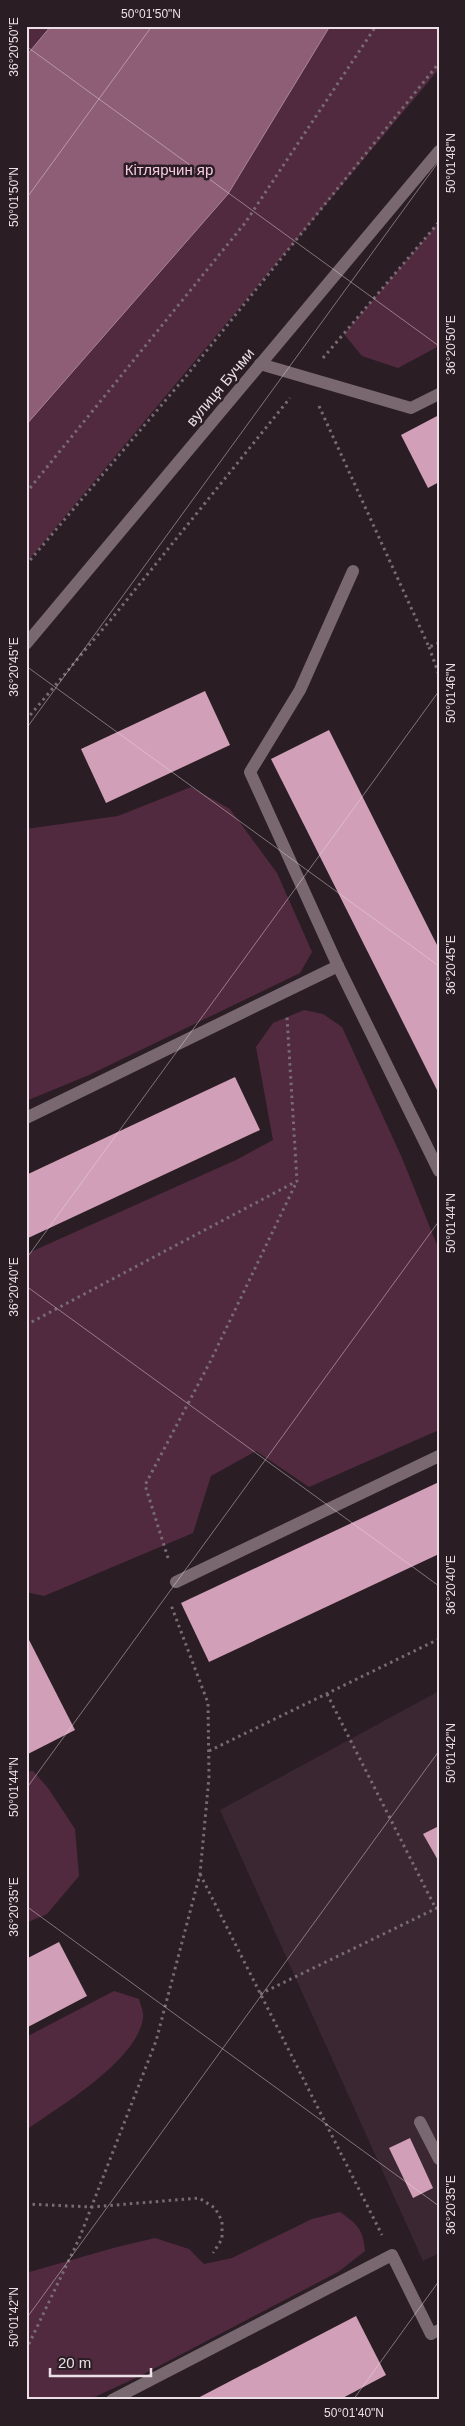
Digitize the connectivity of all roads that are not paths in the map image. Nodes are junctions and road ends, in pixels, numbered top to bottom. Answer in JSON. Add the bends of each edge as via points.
{"nodes":[{"id":1,"x":439,"y":150,"type":"edge"},
{"id":2,"x":260,"y":364,"type":"junction"},
{"id":3,"x":439,"y":394,"type":"edge"},
{"id":4,"x":353,"y":571,"type":"dead end"},
{"id":5,"x":26,"y":644,"type":"edge"},
{"id":6,"x":338,"y":966,"type":"junction"},
{"id":7,"x":26,"y":1118,"type":"edge"},
{"id":8,"x":439,"y":1171,"type":"edge"},
{"id":9,"x":439,"y":1456,"type":"edge"},
{"id":10,"x":176,"y":1582,"type":"road end"},
{"id":11,"x":420,"y":2122,"type":"dead end"},
{"id":12,"x":439,"y":2159,"type":"edge"},
{"id":13,"x":439,"y":2330,"type":"edge"},
{"id":14,"x":112,"y":2400,"type":"edge"}],
"edges":[{"from":1,"to":2,"type":"street","name":"вулиця Бучми"},
{"from":2,"to":3,"type":"street","via":[[411,408]]},
{"from":2,"to":5,"type":"street","name":"вулиця Бучми"},
{"from":4,"to":6,"type":"street","via":[[300,690],[250,772]]},
{"from":6,"to":7,"type":"street"},
{"from":6,"to":8,"type":"street"},
{"from":9,"to":10,"type":"street"},
{"from":11,"to":12,"type":"street"},
{"from":13,"to":14,"type":"street","via":[[431,2334],[392,2255]]}]}
